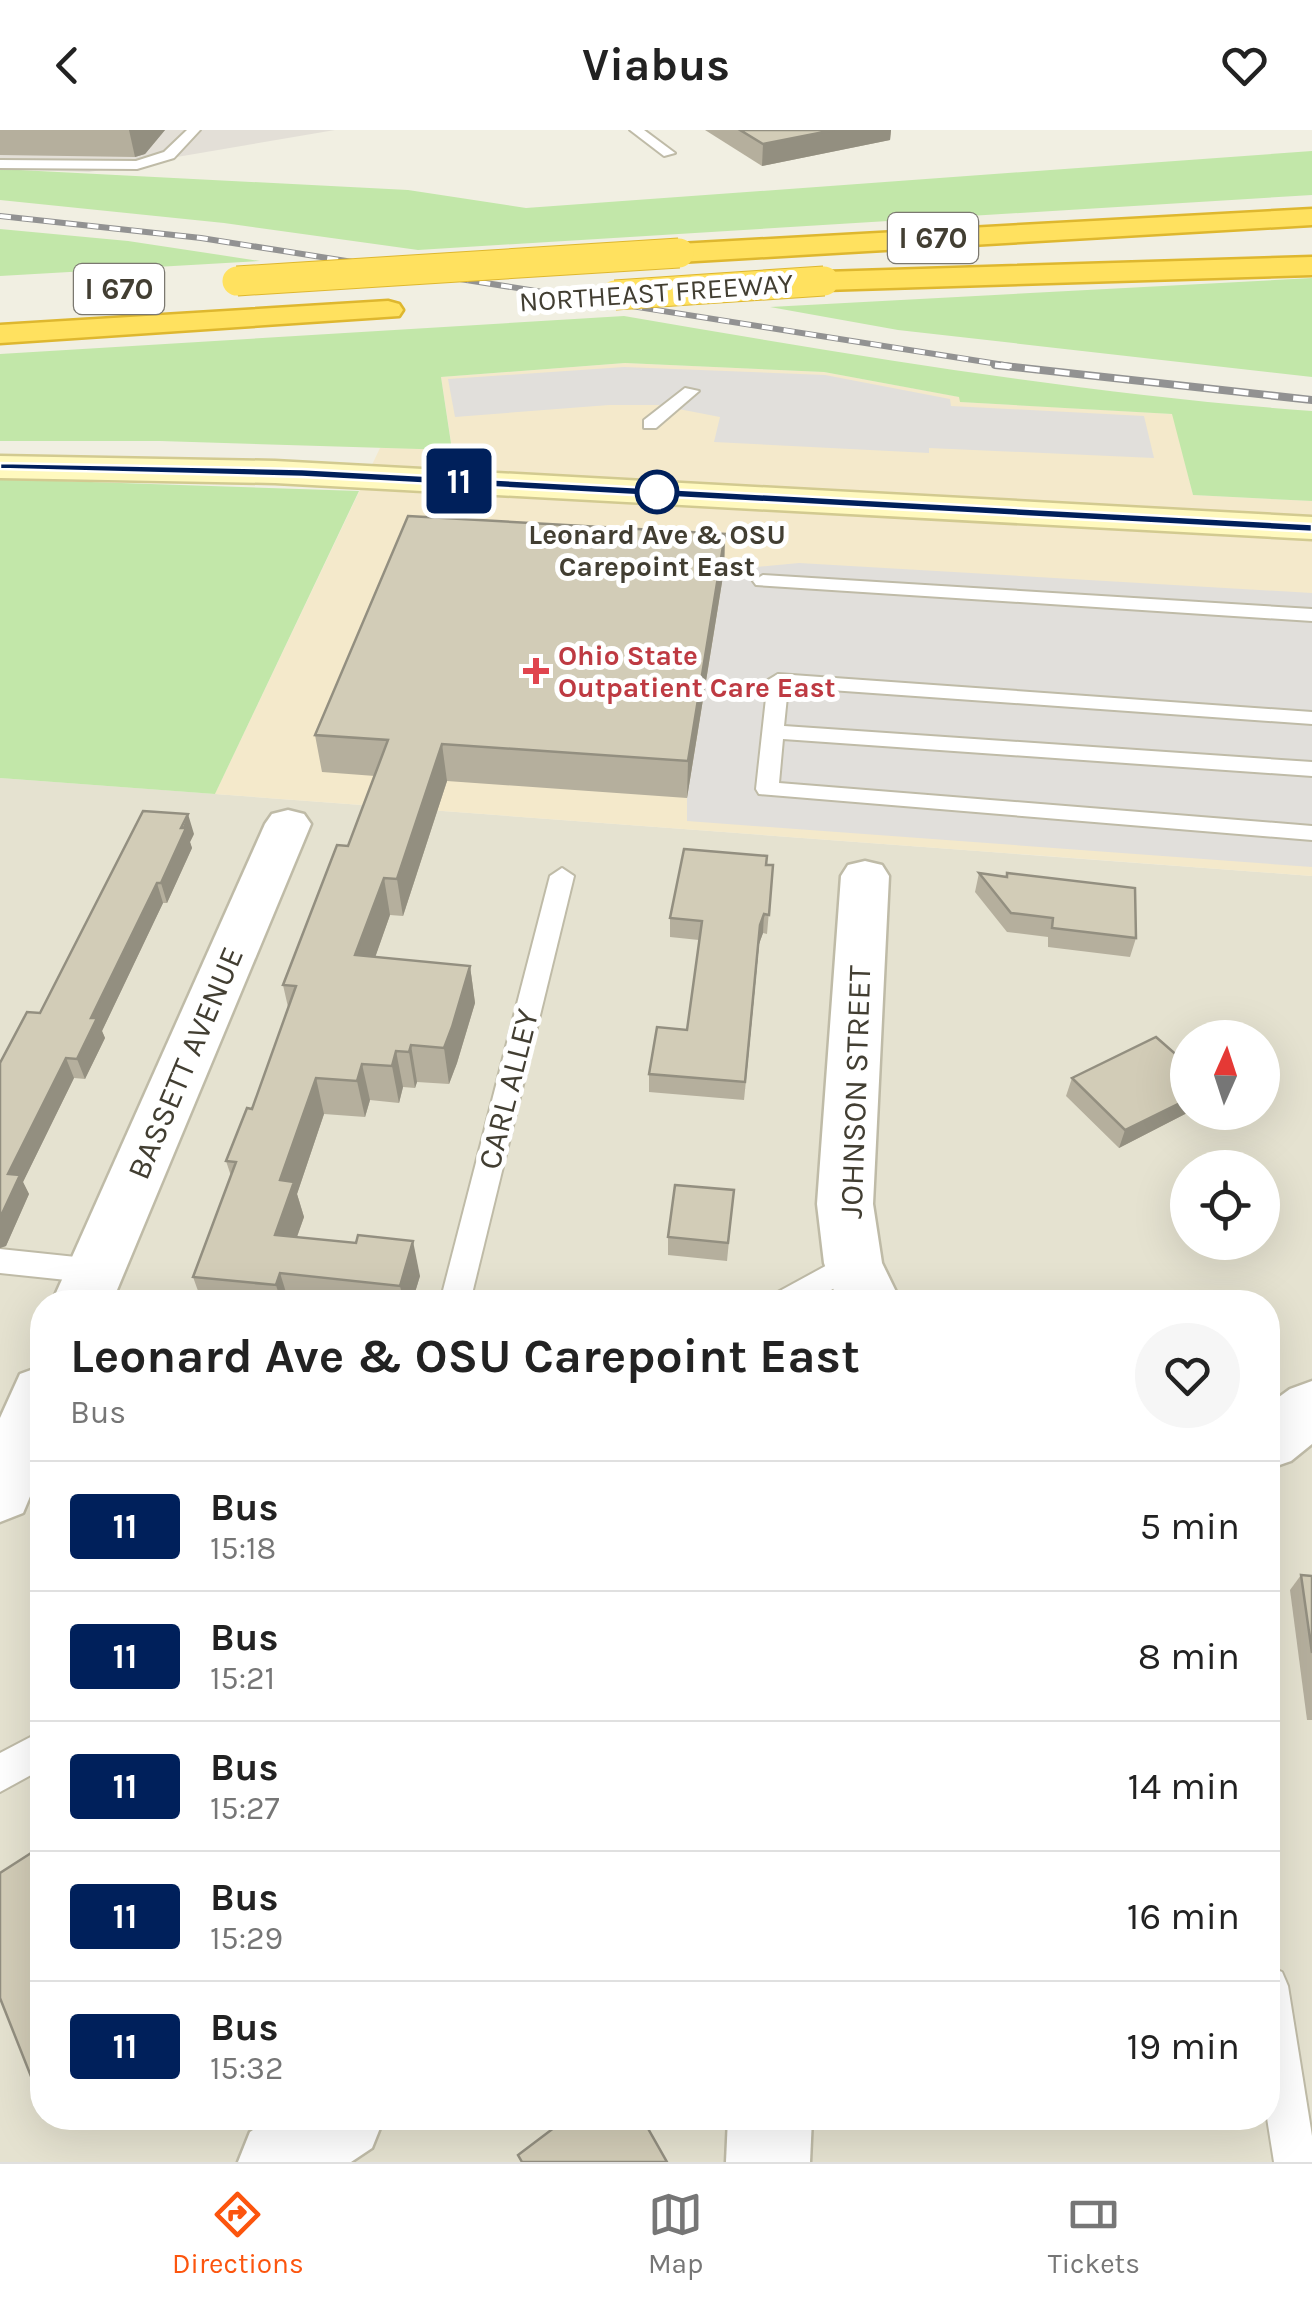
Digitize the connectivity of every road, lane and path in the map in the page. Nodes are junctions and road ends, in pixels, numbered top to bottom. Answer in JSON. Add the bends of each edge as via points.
{"nodes":[{"id":1,"x":194,"y":130,"type":"edge"},
{"id":2,"x":636,"y":130,"type":"edge"},
{"id":3,"x":670,"y":153,"type":"dead end"},
{"id":4,"x":0,"y":164,"type":"edge"},
{"id":5,"x":1312,"y":205,"type":"edge"},
{"id":6,"x":1312,"y":217,"type":"edge"},
{"id":7,"x":1187,"y":222,"type":"junction"},
{"id":8,"x":1312,"y":250,"type":"edge"},
{"id":9,"x":1312,"y":266,"type":"edge"},
{"id":10,"x":824,"y":281,"type":"junction"},
{"id":11,"x":227,"y":282,"type":"dead end"},
{"id":12,"x":586,"y":297,"type":"dead end"},
{"id":13,"x":427,"y":307,"type":"dead end"},
{"id":14,"x":0,"y":334,"type":"edge"},
{"id":15,"x":691,"y":391,"type":"dead end"},
{"id":16,"x":650,"y":424,"type":"dead end"},
{"id":17,"x":0,"y":467,"type":"edge"},
{"id":18,"x":1312,"y":528,"type":"edge"},
{"id":19,"x":763,"y":581,"type":"dead end"},
{"id":20,"x":1312,"y":615,"type":"edge"},
{"id":21,"x":1312,"y":718,"type":"edge"},
{"id":22,"x":772,"y":732,"type":"junction"},
{"id":23,"x":1312,"y":769,"type":"edge"},
{"id":24,"x":288,"y":824,"type":"dead end"},
{"id":25,"x":1312,"y":833,"type":"edge"},
{"id":26,"x":562,"y":876,"type":"dead end"},
{"id":27,"x":865,"y":876,"type":"dead end"},
{"id":28,"x":0,"y":1261,"type":"edge"},
{"id":29,"x":862,"y":1283,"type":"edge"},
{"id":30,"x":89,"y":1287,"type":"edge"},
{"id":31,"x":457,"y":1290,"type":"edge"},
{"id":32,"x":834,"y":1290,"type":"edge"},
{"id":33,"x":1312,"y":1408,"type":"edge"},
{"id":34,"x":30,"y":1422,"type":"edge"},
{"id":35,"x":1280,"y":1432,"type":"edge"},
{"id":36,"x":0,"y":1492,"type":"edge"},
{"id":37,"x":30,"y":1755,"type":"edge"},
{"id":38,"x":0,"y":1774,"type":"edge"},
{"id":39,"x":1280,"y":2064,"type":"edge"},
{"id":40,"x":325,"y":2130,"type":"edge"},
{"id":41,"x":769,"y":2130,"type":"edge"},
{"id":42,"x":280,"y":2162,"type":"edge"},
{"id":43,"x":768,"y":2162,"type":"edge"},
{"id":44,"x":1295,"y":2162,"type":"edge"}],
"edges":[{"from":1,"to":4,"type":"lane","via":[[168,155],[137,165]]},
{"from":2,"to":3,"type":"lane"},
{"from":5,"to":7,"type":"highway"},
{"from":6,"to":7,"type":"highway","name":"NORTHEAST FREEWAY","number":"I 670"},
{"from":7,"to":11,"type":"highway","name":"NORTHEAST FREEWAY","number":"I 670","bridge":true},
{"from":8,"to":10,"type":"highway","name":"NORTHEAST FREEWAY","number":"I 670"},
{"from":9,"to":10,"type":"highway"},
{"from":10,"to":12,"type":"highway","name":"NORTHEAST FREEWAY","number":"I 670","bridge":true},
{"from":13,"to":14,"type":"highway","number":"I 670"},
{"from":15,"to":16,"type":"lane"},
{"from":17,"to":18,"type":"street","via":[[308,473]]},
{"from":19,"to":20,"type":"lane"},
{"from":21,"to":22,"type":"lane","via":[[778,680]]},
{"from":22,"to":23,"type":"lane"},
{"from":22,"to":25,"type":"lane","via":[[767,789]]},
{"from":24,"to":30,"type":"street","name":"BASSETT AVENUE"},
{"from":26,"to":31,"type":"lane","name":"CARL ALLEY"},
{"from":27,"to":29,"type":"street","name":"JOHNSON STREET","via":[[845,1204]]},
{"from":28,"to":30,"type":"lane"},
{"from":29,"to":32,"type":"lane"},
{"from":33,"to":35,"type":"street"},
{"from":34,"to":36,"type":"street"},
{"from":37,"to":38,"type":"lane"},
{"from":39,"to":44,"type":"lane"},
{"from":40,"to":42,"type":"street"},
{"from":41,"to":43,"type":"street"}]}
